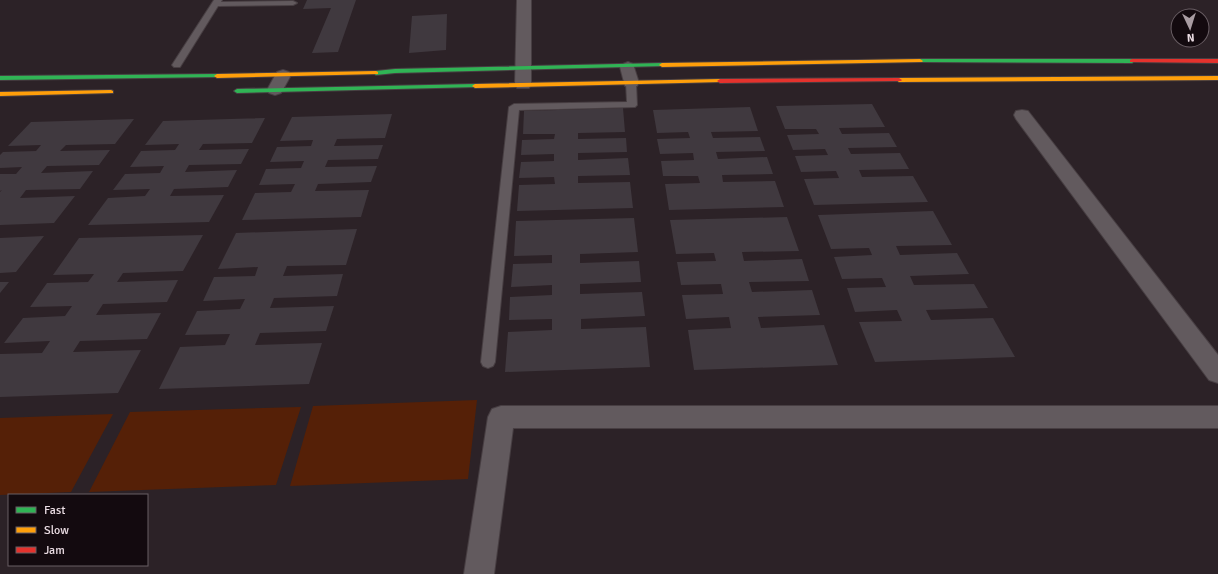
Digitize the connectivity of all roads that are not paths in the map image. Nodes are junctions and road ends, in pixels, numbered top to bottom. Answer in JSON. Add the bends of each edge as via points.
{"nodes":[{"id":1,"x":524,"y":0,"type":"edge"},
{"id":2,"x":217,"y":2,"type":"edge"},
{"id":3,"x":293,"y":3,"type":"dead end"},
{"id":4,"x":1218,"y":61,"type":"edge"},
{"id":5,"x":177,"y":65,"type":"dead end"},
{"id":6,"x":628,"y":67,"type":"junction"},
{"id":7,"x":522,"y":68,"type":"junction"},
{"id":8,"x":283,"y":75,"type":"junction"},
{"id":9,"x":0,"y":78,"type":"edge"},
{"id":10,"x":1218,"y":78,"type":"edge"},
{"id":11,"x":631,"y":83,"type":"junction"},
{"id":12,"x":523,"y":85,"type":"junction"},
{"id":13,"x":275,"y":90,"type":"junction"},
{"id":14,"x":228,"y":91,"type":"dead end"},
{"id":15,"x":119,"y":92,"type":"dead end"},
{"id":16,"x":0,"y":94,"type":"edge"},
{"id":17,"x":1022,"y":115,"type":"dead end"},
{"id":18,"x":488,"y":362,"type":"dead end"},
{"id":19,"x":1218,"y":373,"type":"edge"},
{"id":20,"x":1218,"y":417,"type":"edge"},
{"id":21,"x":479,"y":574,"type":"edge"}],
"edges":[{"from":1,"to":7,"type":"street"},
{"from":2,"to":3,"type":"lane"},
{"from":2,"to":5,"type":"lane"},
{"from":4,"to":6,"type":"street","via":[[868,61]]},
{"from":6,"to":7,"type":"street"},
{"from":6,"to":11,"type":"street"},
{"from":7,"to":8,"type":"street"},
{"from":7,"to":12,"type":"street"},
{"from":8,"to":9,"type":"street"},
{"from":8,"to":13,"type":"street"},
{"from":10,"to":11,"type":"street"},
{"from":11,"to":12,"type":"street"},
{"from":11,"to":18,"type":"lane","via":[[632,105],[514,107]]},
{"from":12,"to":13,"type":"street"},
{"from":13,"to":14,"type":"street"},
{"from":15,"to":16,"type":"street"},
{"from":17,"to":19,"type":"street"},
{"from":20,"to":21,"type":"street","via":[[500,417]]}]}
